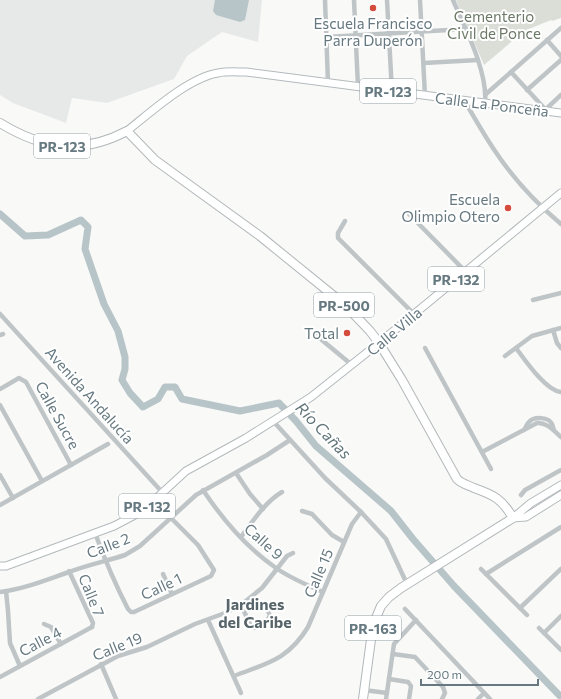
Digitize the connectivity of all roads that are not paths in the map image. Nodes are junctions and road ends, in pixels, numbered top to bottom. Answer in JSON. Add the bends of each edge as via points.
{"nodes":[{"id":1,"x":325,"y":0,"type":"edge"},
{"id":2,"x":354,"y":0,"type":"edge"},
{"id":3,"x":387,"y":0,"type":"edge"},
{"id":4,"x":420,"y":0,"type":"edge"},
{"id":5,"x":453,"y":0,"type":"edge"},
{"id":6,"x":561,"y":28,"type":"edge"},
{"id":7,"x":466,"y":30,"type":"junction"},
{"id":8,"x":422,"y":32,"type":"junction"},
{"id":9,"x":389,"y":34,"type":"junction"},
{"id":10,"x":356,"y":36,"type":"junction"},
{"id":11,"x":327,"y":37,"type":"junction"},
{"id":12,"x":547,"y":40,"type":"junction"},
{"id":13,"x":561,"y":56,"type":"edge"},
{"id":14,"x":478,"y":60,"type":"junction"},
{"id":15,"x":561,"y":60,"type":"edge"},
{"id":16,"x":424,"y":63,"type":"junction"},
{"id":17,"x":511,"y":72,"type":"junction"},
{"id":18,"x":328,"y":83,"type":"junction"},
{"id":19,"x":358,"y":87,"type":"junction"},
{"id":20,"x":527,"y":90,"type":"junction"},
{"id":21,"x":392,"y":92,"type":"junction"},
{"id":22,"x":486,"y":94,"type":"junction"},
{"id":23,"x":561,"y":95,"type":"edge"},
{"id":24,"x":425,"y":96,"type":"junction"},
{"id":25,"x":464,"y":100,"type":"junction"},
{"id":26,"x":485,"y":103,"type":"junction"},
{"id":27,"x":544,"y":110,"type":"junction"},
{"id":28,"x":561,"y":113,"type":"edge"},
{"id":29,"x":0,"y":123,"type":"edge"},
{"id":30,"x":127,"y":131,"type":"junction"},
{"id":31,"x":561,"y":193,"type":"edge"},
{"id":32,"x":542,"y":209,"type":"junction"},
{"id":33,"x":409,"y":214,"type":"dead end"},
{"id":34,"x":345,"y":221,"type":"dead end"},
{"id":35,"x":561,"y":224,"type":"edge"},
{"id":36,"x":465,"y":271,"type":"junction"},
{"id":37,"x":561,"y":293,"type":"edge"},
{"id":38,"x":533,"y":300,"type":"dead end"},
{"id":39,"x":0,"y":314,"type":"edge"},
{"id":40,"x":414,"y":314,"type":"junction"},
{"id":41,"x":561,"y":328,"type":"edge"},
{"id":42,"x":553,"y":330,"type":"junction"},
{"id":43,"x":317,"y":336,"type":"dead end"},
{"id":44,"x":379,"y":343,"type":"junction"},
{"id":45,"x":425,"y":348,"type":"dead end"},
{"id":46,"x":516,"y":348,"type":"junction"},
{"id":47,"x":561,"y":348,"type":"edge"},
{"id":48,"x":505,"y":356,"type":"dead end"},
{"id":49,"x":352,"y":365,"type":"junction"},
{"id":50,"x":0,"y":389,"type":"edge"},
{"id":51,"x":561,"y":392,"type":"edge"},
{"id":52,"x":0,"y":405,"type":"edge"},
{"id":53,"x":276,"y":419,"type":"junction"},
{"id":54,"x":561,"y":437,"type":"edge"},
{"id":55,"x":290,"y":440,"type":"junction"},
{"id":56,"x":108,"y":444,"type":"dead end"},
{"id":57,"x":482,"y":452,"type":"junction"},
{"id":58,"x":72,"y":465,"type":"junction"},
{"id":59,"x":491,"y":469,"type":"dead end"},
{"id":60,"x":561,"y":470,"type":"edge"},
{"id":61,"x":236,"y":473,"type":"junction"},
{"id":62,"x":0,"y":475,"type":"edge"},
{"id":63,"x":42,"y":481,"type":"junction"},
{"id":64,"x":561,"y":485,"type":"edge"},
{"id":65,"x":203,"y":490,"type":"junction"},
{"id":66,"x":561,"y":491,"type":"edge"},
{"id":67,"x":162,"y":492,"type":"junction"},
{"id":68,"x":282,"y":492,"type":"dead end"},
{"id":69,"x":521,"y":494,"type":"dead end"},
{"id":70,"x":561,"y":495,"type":"edge"},
{"id":71,"x":13,"y":498,"type":"junction"},
{"id":72,"x":546,"y":504,"type":"junction"},
{"id":73,"x":0,"y":505,"type":"edge"},
{"id":74,"x":263,"y":508,"type":"junction"},
{"id":75,"x":302,"y":511,"type":"dead end"},
{"id":76,"x":361,"y":512,"type":"junction"},
{"id":77,"x":171,"y":518,"type":"junction"},
{"id":78,"x":513,"y":518,"type":"junction"},
{"id":79,"x":561,"y":527,"type":"edge"},
{"id":80,"x":96,"y":533,"type":"junction"},
{"id":81,"x":241,"y":536,"type":"junction"},
{"id":82,"x":344,"y":542,"type":"junction"},
{"id":83,"x":293,"y":553,"type":"dead end"},
{"id":84,"x":105,"y":562,"type":"junction"},
{"id":85,"x":0,"y":566,"type":"edge"},
{"id":86,"x":276,"y":569,"type":"junction"},
{"id":87,"x":481,"y":569,"type":"dead end"},
{"id":88,"x":561,"y":569,"type":"edge"},
{"id":89,"x":69,"y":572,"type":"junction"},
{"id":90,"x":163,"y":574,"type":"dead end"},
{"id":91,"x":486,"y":574,"type":"junction"},
{"id":92,"x":408,"y":584,"type":"junction"},
{"id":93,"x":0,"y":592,"type":"edge"},
{"id":94,"x":6,"y":592,"type":"junction"},
{"id":95,"x":323,"y":592,"type":"junction"},
{"id":96,"x":172,"y":594,"type":"junction"},
{"id":97,"x":252,"y":597,"type":"junction"},
{"id":98,"x":241,"y":605,"type":"junction"},
{"id":99,"x":520,"y":608,"type":"junction"},
{"id":100,"x":405,"y":609,"type":"dead end"},
{"id":101,"x":527,"y":615,"type":"dead end"},
{"id":102,"x":561,"y":616,"type":"edge"},
{"id":103,"x":208,"y":620,"type":"junction"},
{"id":104,"x":416,"y":620,"type":"junction"},
{"id":105,"x":44,"y":624,"type":"dead end"},
{"id":106,"x":94,"y":627,"type":"joint"},
{"id":107,"x":539,"y":628,"type":"dead end"},
{"id":108,"x":544,"y":633,"type":"junction"},
{"id":109,"x":61,"y":644,"type":"junction"},
{"id":110,"x":561,"y":650,"type":"edge"},
{"id":111,"x":392,"y":654,"type":"junction"},
{"id":112,"x":101,"y":664,"type":"junction"},
{"id":113,"x":20,"y":666,"type":"junction"},
{"id":114,"x":234,"y":676,"type":"junction"},
{"id":115,"x":0,"y":677,"type":"edge"},
{"id":116,"x":389,"y":679,"type":"junction"},
{"id":117,"x":364,"y":690,"type":"junction"},
{"id":118,"x":241,"y":693,"type":"dead end"},
{"id":119,"x":387,"y":693,"type":"junction"},
{"id":120,"x":484,"y":693,"type":"junction"},
{"id":121,"x":38,"y":699,"type":"edge"},
{"id":122,"x":116,"y":699,"type":"edge"},
{"id":123,"x":363,"y":699,"type":"edge"},
{"id":124,"x":386,"y":699,"type":"edge"},
{"id":125,"x":409,"y":699,"type":"edge"},
{"id":126,"x":442,"y":699,"type":"edge"},
{"id":127,"x":478,"y":699,"type":"edge"},
{"id":128,"x":490,"y":699,"type":"edge"}],
"edges":[{"from":1,"to":11,"type":"street"},
{"from":2,"to":10,"type":"street"},
{"from":3,"to":9,"type":"street"},
{"from":4,"to":8,"type":"street"},
{"from":5,"to":7,"type":"street"},
{"from":6,"to":12,"type":"street"},
{"from":7,"to":8,"type":"street"},
{"from":7,"to":14,"type":"street"},
{"from":8,"to":9,"type":"street"},
{"from":8,"to":16,"type":"street"},
{"from":9,"to":10,"type":"street"},
{"from":9,"to":21,"type":"street"},
{"from":10,"to":11,"type":"street"},
{"from":10,"to":19,"type":"street"},
{"from":11,"to":18,"type":"street"},
{"from":12,"to":13,"type":"street"},
{"from":12,"to":17,"type":"street"},
{"from":14,"to":16,"type":"street"},
{"from":14,"to":22,"type":"street"},
{"from":15,"to":20,"type":"street"},
{"from":16,"to":24,"type":"street"},
{"from":17,"to":20,"type":"street"},
{"from":17,"to":22,"type":"street"},
{"from":18,"to":19,"type":"main road","name":"Calle La Ponceña","number":"PR-123"},
{"from":18,"to":30,"type":"main road","name":"Calle La Ponceña","number":"PR-123","via":[[232,72],[219,73],[202,78],[174,95]]},
{"from":19,"to":21,"type":"main road","name":"Calle La Ponceña","number":"PR-123"},
{"from":20,"to":27,"type":"street"},
{"from":21,"to":24,"type":"main road","name":"Calle La Ponceña","number":"PR-123"},
{"from":22,"to":26,"type":"street"},
{"from":23,"to":27,"type":"street"},
{"from":24,"to":25,"type":"main road","name":"Calle La Ponceña","number":"PR-123"},
{"from":25,"to":26,"type":"main road","name":"Calle La Ponceña","number":"PR-123"},
{"from":25,"to":32,"type":"street","via":[[494,150]]},
{"from":26,"to":27,"type":"main road","name":"Calle La Ponceña","number":"PR-123"},
{"from":27,"to":28,"type":"main road","name":"Calle La Ponceña","number":"PR-123"},
{"from":29,"to":30,"type":"highway","number":"PR-123","via":[[34,141],[52,145],[86,146]]},
{"from":30,"to":44,"type":"highway","name":"PR-500","number":"PR-500","via":[[155,160],[260,236],[345,305]]},
{"from":31,"to":32,"type":"main road","name":"Calle Villa","number":"PR-132"},
{"from":32,"to":35,"type":"street"},
{"from":32,"to":36,"type":"main road","name":"Calle Villa","number":"PR-132"},
{"from":33,"to":36,"type":"street"},
{"from":34,"to":40,"type":"street","via":[[338,238]]},
{"from":36,"to":40,"type":"main road","name":"Calle Villa","number":"PR-132"},
{"from":37,"to":38,"type":"street"},
{"from":39,"to":67,"type":"street","name":"Avenida Andalucía"},
{"from":40,"to":44,"type":"main road","name":"Calle Villa","number":"PR-132"},
{"from":41,"to":42,"type":"street"},
{"from":42,"to":46,"type":"street","via":[[532,336]]},
{"from":42,"to":47,"type":"street"},
{"from":43,"to":49,"type":"street"},
{"from":44,"to":49,"type":"main road","name":"Calle Villa","number":"PR-132"},
{"from":44,"to":78,"type":"highway","name":"PR-500","number":"PR-500","via":[[457,479],[463,484],[500,499]]},
{"from":45,"to":57,"type":"street"},
{"from":46,"to":48,"type":"street"},
{"from":46,"to":51,"type":"street","via":[[542,380],[556,392]]},
{"from":49,"to":53,"type":"main road","name":"Calle Villa","number":"PR-132"},
{"from":50,"to":58,"type":"street","name":"Calle Sucre","via":[[20,378],[26,382]]},
{"from":52,"to":63,"type":"street"},
{"from":53,"to":55,"type":"street"},
{"from":53,"to":67,"type":"main road","number":"PR-132","via":[[186,471]]},
{"from":54,"to":57,"type":"street","via":[[554,430],[537,423]]},
{"from":55,"to":61,"type":"street","name":"Calle 2"},
{"from":55,"to":76,"type":"street"},
{"from":56,"to":58,"type":"street"},
{"from":57,"to":59,"type":"street"},
{"from":58,"to":63,"type":"street"},
{"from":60,"to":69,"type":"street"},
{"from":61,"to":65,"type":"street","name":"Calle 2"},
{"from":61,"to":74,"type":"street"},
{"from":62,"to":71,"type":"street"},
{"from":63,"to":71,"type":"street"},
{"from":64,"to":78,"type":"main road","number":"PR-163","via":[[531,503]]},
{"from":65,"to":77,"type":"street","name":"Calle 2"},
{"from":65,"to":81,"type":"street","name":"Calle 9","via":[[227,523]]},
{"from":66,"to":72,"type":"main road"},
{"from":67,"to":80,"type":"main road","number":"PR-132","via":[[133,516]]},
{"from":68,"to":74,"type":"street"},
{"from":70,"to":72,"type":"main road","number":"PR-163"},
{"from":71,"to":73,"type":"street"},
{"from":72,"to":78,"type":"main road","number":"PR-163","via":[[526,517]]},
{"from":74,"to":81,"type":"street"},
{"from":75,"to":82,"type":"street","via":[[312,514],[332,535]]},
{"from":76,"to":82,"type":"street","name":"Calle 15"},
{"from":76,"to":92,"type":"street","via":[[386,539]]},
{"from":77,"to":84,"type":"street","name":"Calle 2","via":[[133,551]]},
{"from":77,"to":96,"type":"street","name":"Calle 1","via":[[198,545],[214,570],[211,576]]},
{"from":78,"to":92,"type":"highway","number":"PR-163"},
{"from":79,"to":91,"type":"street"},
{"from":80,"to":84,"type":"street","name":"Calle 1"},
{"from":80,"to":85,"type":"main road","number":"PR-132"},
{"from":81,"to":86,"type":"street","name":"Calle 9"},
{"from":82,"to":95,"type":"street","name":"Calle 15"},
{"from":83,"to":86,"type":"street","name":"Calle 19"},
{"from":84,"to":89,"type":"street","name":"Calle 2"},
{"from":84,"to":96,"type":"street","name":"Calle 1","via":[[131,612]]},
{"from":86,"to":95,"type":"street","name":"Calle 9"},
{"from":86,"to":97,"type":"street","name":"Calle 19"},
{"from":87,"to":91,"type":"street"},
{"from":88,"to":99,"type":"street"},
{"from":89,"to":94,"type":"street","name":"Calle 2"},
{"from":89,"to":106,"type":"street","name":"Calle 7"},
{"from":90,"to":96,"type":"street"},
{"from":91,"to":99,"type":"street"},
{"from":92,"to":117,"type":"highway","number":"PR-163","via":[[389,597],[381,606],[376,618]]},
{"from":93,"to":94,"type":"street","name":"Calle 2"},
{"from":94,"to":113,"type":"street","via":[[10,643]]},
{"from":95,"to":114,"type":"street","name":"Calle 15","via":[[302,638],[293,647],[276,660]]},
{"from":97,"to":98,"type":"street","name":"Calle 19"},
{"from":97,"to":98,"type":"street","via":[[268,611],[270,616],[267,620],[255,628]]},
{"from":98,"to":103,"type":"street","name":"Calle 19"},
{"from":99,"to":101,"type":"street"},
{"from":100,"to":104,"type":"street"},
{"from":102,"to":108,"type":"street"},
{"from":103,"to":112,"type":"street","name":"Calle 19"},
{"from":103,"to":114,"type":"street"},
{"from":104,"to":111,"type":"street","via":[[394,644]]},
{"from":104,"to":120,"type":"street"},
{"from":105,"to":109,"type":"street","via":[[51,627]]},
{"from":106,"to":109,"type":"street","name":"Calle 4"},
{"from":107,"to":108,"type":"street"},
{"from":108,"to":110,"type":"street"},
{"from":109,"to":113,"type":"street","name":"Calle 4"},
{"from":111,"to":116,"type":"street"},
{"from":111,"to":126,"type":"street","via":[[415,657],[443,687],[445,693]]},
{"from":112,"to":121,"type":"street","name":"Calle 19"},
{"from":112,"to":122,"type":"street"},
{"from":113,"to":115,"type":"street","name":"Calle 4"},
{"from":114,"to":118,"type":"street"},
{"from":116,"to":119,"type":"street"},
{"from":116,"to":125,"type":"street","via":[[408,682],[411,686]]},
{"from":117,"to":119,"type":"street"},
{"from":117,"to":123,"type":"highway","number":"PR-163"},
{"from":119,"to":124,"type":"street"},
{"from":120,"to":127,"type":"street"},
{"from":120,"to":128,"type":"street"}]}
